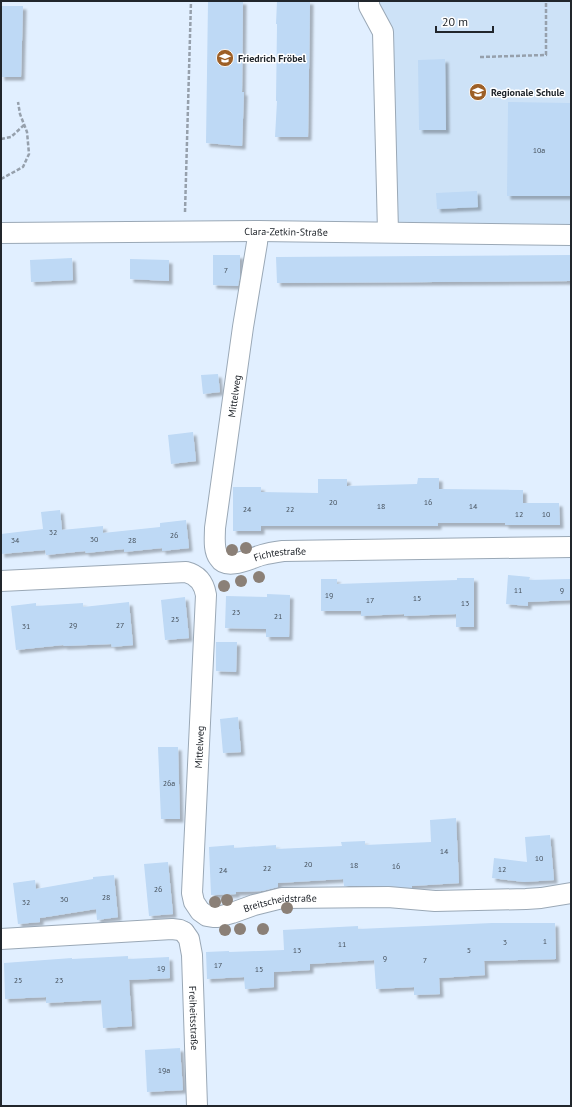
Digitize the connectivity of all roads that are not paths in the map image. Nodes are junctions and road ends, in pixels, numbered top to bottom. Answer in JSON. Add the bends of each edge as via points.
{"nodes":[{"id":1,"x":369,"y":1,"type":"edge"},
{"id":2,"x":258,"y":231,"type":"junction"},
{"id":3,"x":388,"y":232,"type":"junction"},
{"id":4,"x":1,"y":233,"type":"edge"},
{"id":5,"x":571,"y":235,"type":"edge"},
{"id":6,"x":571,"y":547,"type":"edge"},
{"id":7,"x":220,"y":560,"type":"junction"},
{"id":8,"x":200,"y":579,"type":"junction"},
{"id":9,"x":1,"y":581,"type":"edge"},
{"id":10,"x":571,"y":893,"type":"edge"},
{"id":11,"x":202,"y":913,"type":"junction"},
{"id":12,"x":184,"y":932,"type":"junction"},
{"id":13,"x":1,"y":939,"type":"edge"},
{"id":14,"x":197,"y":1106,"type":"edge"}],
"edges":[{"from":1,"to":3,"type":"street","via":[[369,6],[383,32]]},
{"from":2,"to":3,"type":"street","name":"Clara-Zetkin-Straße"},
{"from":2,"to":4,"type":"street","name":"Clara-Zetkin-Straße"},
{"from":2,"to":7,"type":"street","name":"Mittelweg","via":[[215,528],[216,548]]},
{"from":3,"to":5,"type":"street","name":"Clara-Zetkin-Straße"},
{"from":6,"to":7,"type":"street","name":"Fichtestraße","via":[[283,551],[235,563]]},
{"from":7,"to":8,"type":"street"},
{"from":8,"to":9,"type":"street","via":[[186,572]]},
{"from":8,"to":11,"type":"street","name":"Mittelweg","via":[[206,595],[192,893],[194,902]]},
{"from":10,"to":11,"type":"street","name":"Breitscheidstraße","via":[[526,899],[435,902],[388,897],[282,898],[218,917]]},
{"from":11,"to":12,"type":"street"},
{"from":12,"to":13,"type":"street","via":[[172,929]]},
{"from":12,"to":14,"type":"street","name":"Freiheitsstraße","via":[[189,939],[192,955]]}]}
